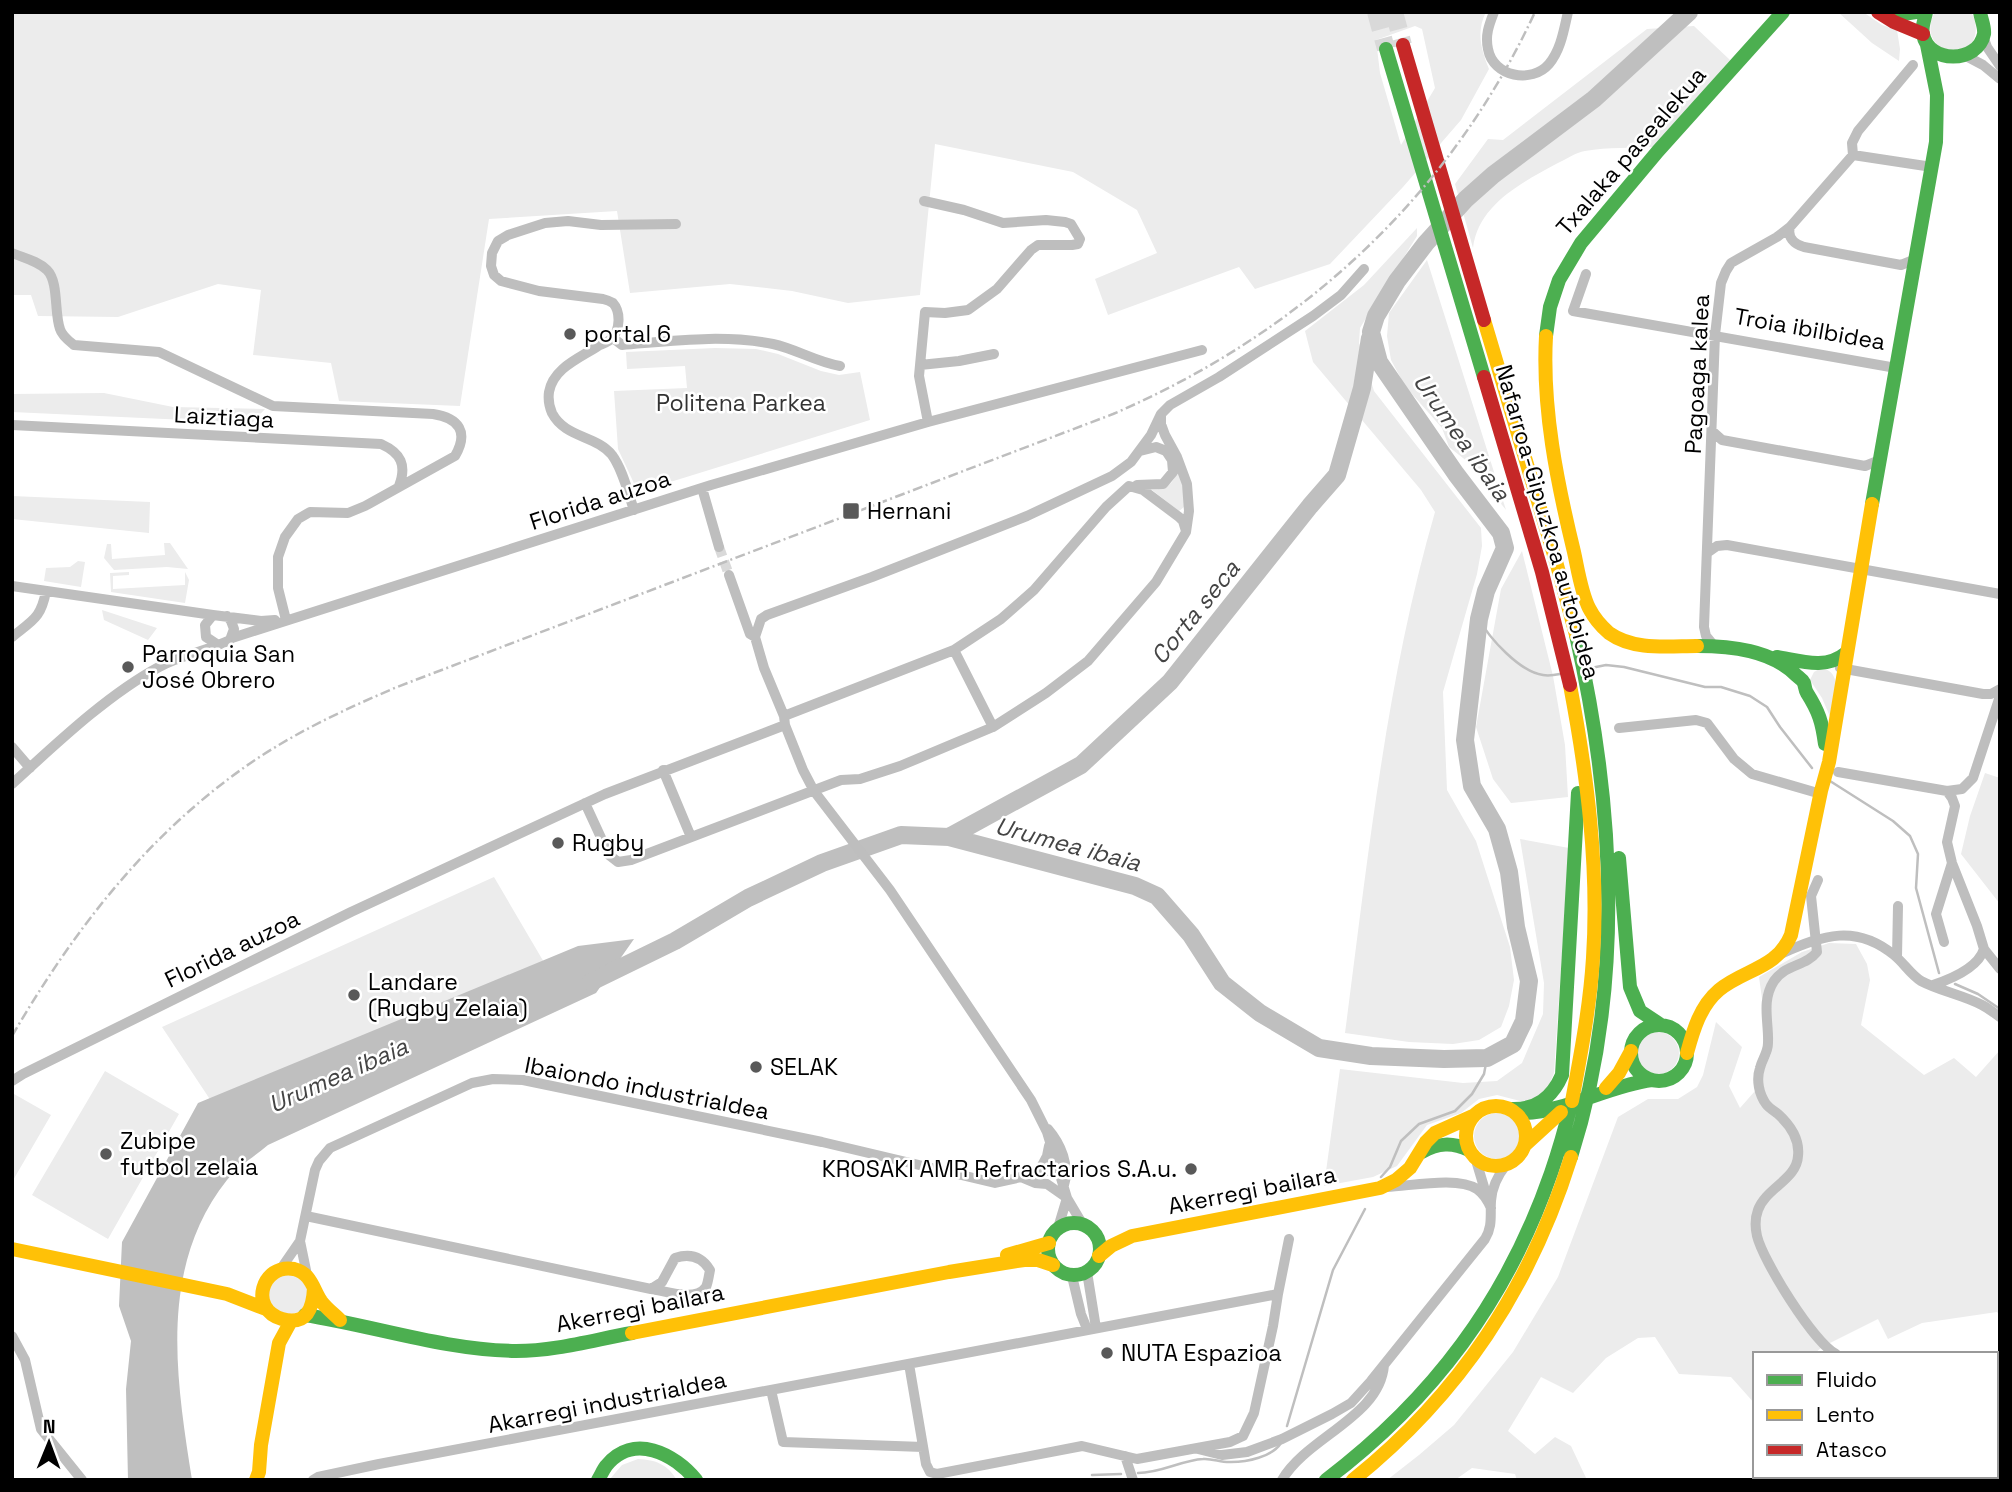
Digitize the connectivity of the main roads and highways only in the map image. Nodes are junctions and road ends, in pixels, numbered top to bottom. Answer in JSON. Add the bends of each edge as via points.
{"nodes":[{"id":1,"x":1783,"y":12,"type":"edge"},
{"id":2,"x":1880,"y":12,"type":"edge"},
{"id":3,"x":1916,"y":12,"type":"edge"},
{"id":4,"x":1926,"y":12,"type":"edge"},
{"id":5,"x":1982,"y":13,"type":"edge"},
{"id":6,"x":1925,"y":39,"type":"junction"},
{"id":7,"x":1403,"y":45,"type":"tunnel mouth"},
{"id":8,"x":1386,"y":49,"type":"tunnel mouth"},
{"id":9,"x":1960,"y":57,"type":"junction"},
{"id":10,"x":1937,"y":95,"type":"junction"},
{"id":11,"x":1768,"y":656,"type":"junction"},
{"id":12,"x":1835,"y":668,"type":"junction"},
{"id":13,"x":1804,"y":683,"type":"junction"},
{"id":14,"x":1572,"y":712,"type":"junction"},
{"id":15,"x":1596,"y":744,"type":"junction"},
{"id":16,"x":1821,"y":792,"type":"junction"},
{"id":17,"x":1703,"y":1010,"type":"junction"},
{"id":18,"x":1667,"y":1027,"type":"junction"},
{"id":19,"x":1631,"y":1051,"type":"junction"},
{"id":20,"x":1687,"y":1053,"type":"junction"},
{"id":21,"x":1653,"y":1080,"type":"junction"},
{"id":22,"x":1603,"y":1092,"type":"junction"},
{"id":23,"x":1568,"y":1107,"type":"junction"},
{"id":24,"x":1513,"y":1111,"type":"junction"},
{"id":25,"x":1474,"y":1116,"type":"junction"},
{"id":26,"x":1526,"y":1144,"type":"junction"},
{"id":27,"x":1420,"y":1153,"type":"junction"},
{"id":28,"x":1472,"y":1154,"type":"junction"},
{"id":29,"x":1087,"y":1227,"type":"junction"},
{"id":30,"x":1132,"y":1236,"type":"junction"},
{"id":31,"x":1049,"y":1242,"type":"junction"},
{"id":32,"x":12,"y":1249,"type":"edge"},
{"id":33,"x":1099,"y":1256,"type":"junction"},
{"id":34,"x":1053,"y":1265,"type":"junction"},
{"id":35,"x":948,"y":1272,"type":"junction"},
{"id":36,"x":310,"y":1282,"type":"junction"},
{"id":37,"x":265,"y":1283,"type":"junction"},
{"id":38,"x":227,"y":1294,"type":"junction"},
{"id":39,"x":268,"y":1311,"type":"junction"},
{"id":40,"x":305,"y":1315,"type":"junction"},
{"id":41,"x":340,"y":1320,"type":"junction"},
{"id":42,"x":291,"y":1321,"type":"junction"},
{"id":43,"x":279,"y":1343,"type":"junction"},
{"id":44,"x":672,"y":1457,"type":"junction"},
{"id":45,"x":261,"y":1477,"type":"edge"},
{"id":46,"x":598,"y":1480,"type":"edge"},
{"id":47,"x":684,"y":1480,"type":"edge"},
{"id":48,"x":696,"y":1480,"type":"edge"},
{"id":49,"x":1326,"y":1480,"type":"edge"},
{"id":50,"x":1353,"y":1480,"type":"edge"}],
"edges":[{"from":1,"to":11,"type":"main road","name":"Txalaka pasealekua","via":[[1572,255],[1554,294],[1545,362],[1562,499],[1594,619],[1608,634],[1634,644],[1715,647]]},
{"from":2,"to":3,"type":"main road"},
{"from":2,"to":6,"type":"main road"},
{"from":4,"to":6,"type":"main road","name":"Troia ibilbidea"},
{"from":5,"to":9,"type":"main road","name":"Troia ibilbidea","via":[[1983,36],[1977,48]]},
{"from":6,"to":9,"type":"main road","via":[[1936,54]]},
{"from":6,"to":10,"type":"main road","name":"Troia ibilbidea"},
{"from":7,"to":15,"type":"main road","name":"Nafarroa-Gipuzkoa autobidea","via":[[1550,541]]},
{"from":8,"to":14,"type":"main road","name":"Nafarroa-Gipuzkoa autobidea","via":[[1535,546],[1570,683]]},
{"from":9,"to":10,"type":"main road","name":"Troia ibilbidea","via":[[1942,75]]},
{"from":10,"to":12,"type":"main road","name":"Troia ibilbidea","via":[[1932,167],[1846,653]]},
{"from":11,"to":12,"type":"main road"},
{"from":11,"to":13,"type":"main road","name":"Txalaka pasealekua"},
{"from":12,"to":13,"type":"main road","name":"Troia ibilbidea","via":[[1811,667]]},
{"from":12,"to":16,"type":"main road","via":[[1829,762]]},
{"from":13,"to":16,"type":"main road","name":"Txalaka pasealekua","via":[[1825,733]]},
{"from":14,"to":24,"type":"main road","via":[[1577,835],[1562,1075],[1545,1101]]},
{"from":14,"to":49,"type":"main road","name":"Nafarroa-Gipuzkoa autobidea","via":[[1588,800],[1593,970],[1583,1056],[1556,1161],[1512,1266],[1462,1346],[1398,1421]]},
{"from":15,"to":18,"type":"main road","via":[[1609,782],[1634,1005]]},
{"from":15,"to":50,"type":"main road","name":"Nafarroa-Gipuzkoa autobidea","via":[[1607,832],[1610,932],[1600,1049],[1576,1150],[1525,1272],[1474,1356],[1410,1432]]},
{"from":16,"to":17,"type":"main road","via":[[1793,936],[1779,955],[1719,990]]},
{"from":17,"to":18,"type":"main road","via":[[1689,1023]]},
{"from":17,"to":20,"type":"main road"},
{"from":18,"to":19,"type":"main road","via":[[1652,1026],[1637,1035]]},
{"from":18,"to":20,"type":"main road","via":[[1683,1039]]},
{"from":19,"to":21,"type":"main road","via":[[1634,1067]]},
{"from":19,"to":22,"type":"main road"},
{"from":20,"to":21,"type":"main road","via":[[1676,1074]]},
{"from":21,"to":22,"type":"main road"},
{"from":22,"to":23,"type":"main road"},
{"from":23,"to":24,"type":"main road","via":[[1542,1113]]},
{"from":23,"to":26,"type":"main road"},
{"from":24,"to":25,"type":"main road","via":[[1495,1106]]},
{"from":24,"to":26,"type":"main road","via":[[1524,1123]]},
{"from":25,"to":27,"type":"main road","via":[[1435,1133]]},
{"from":25,"to":28,"type":"main road","via":[[1466,1132]]},
{"from":26,"to":28,"type":"main road","via":[[1506,1165],[1489,1165]]},
{"from":27,"to":28,"type":"main road","via":[[1445,1143]]},
{"from":27,"to":30,"type":"main road","name":"Akerregi bailara","via":[[1403,1174],[1380,1188]]},
{"from":29,"to":30,"type":"main road"},
{"from":29,"to":31,"type":"main road","via":[[1075,1223],[1058,1228]]},
{"from":29,"to":33,"type":"main road","via":[[1099,1242]]},
{"from":30,"to":33,"type":"main road"},
{"from":31,"to":34,"type":"main road"},
{"from":31,"to":35,"type":"main road"},
{"from":32,"to":38,"type":"main road"},
{"from":33,"to":34,"type":"main road","via":[[1094,1267],[1072,1276]]},
{"from":34,"to":35,"type":"main road","via":[[1024,1260]]},
{"from":35,"to":41,"type":"main road","name":"Akerregi bailara","via":[[525,1352],[477,1349]]},
{"from":36,"to":37,"type":"main road","via":[[294,1269],[280,1270]]},
{"from":36,"to":40,"type":"main road","via":[[314,1303]]},
{"from":36,"to":41,"type":"main road","via":[[322,1303]]},
{"from":37,"to":38,"type":"main road"},
{"from":37,"to":39,"type":"main road","via":[[262,1296]]},
{"from":38,"to":39,"type":"main road"},
{"from":39,"to":42,"type":"main road"},
{"from":39,"to":43,"type":"main road"},
{"from":40,"to":41,"type":"main road","name":"Akerregi bailara"},
{"from":40,"to":42,"type":"main road"},
{"from":42,"to":43,"type":"main road"},
{"from":43,"to":45,"type":"main road","via":[[261,1445]]},
{"from":44,"to":46,"type":"main road","via":[[636,1448],[616,1456]]},
{"from":44,"to":47,"type":"main road"},
{"from":44,"to":48,"type":"main road"}]}
